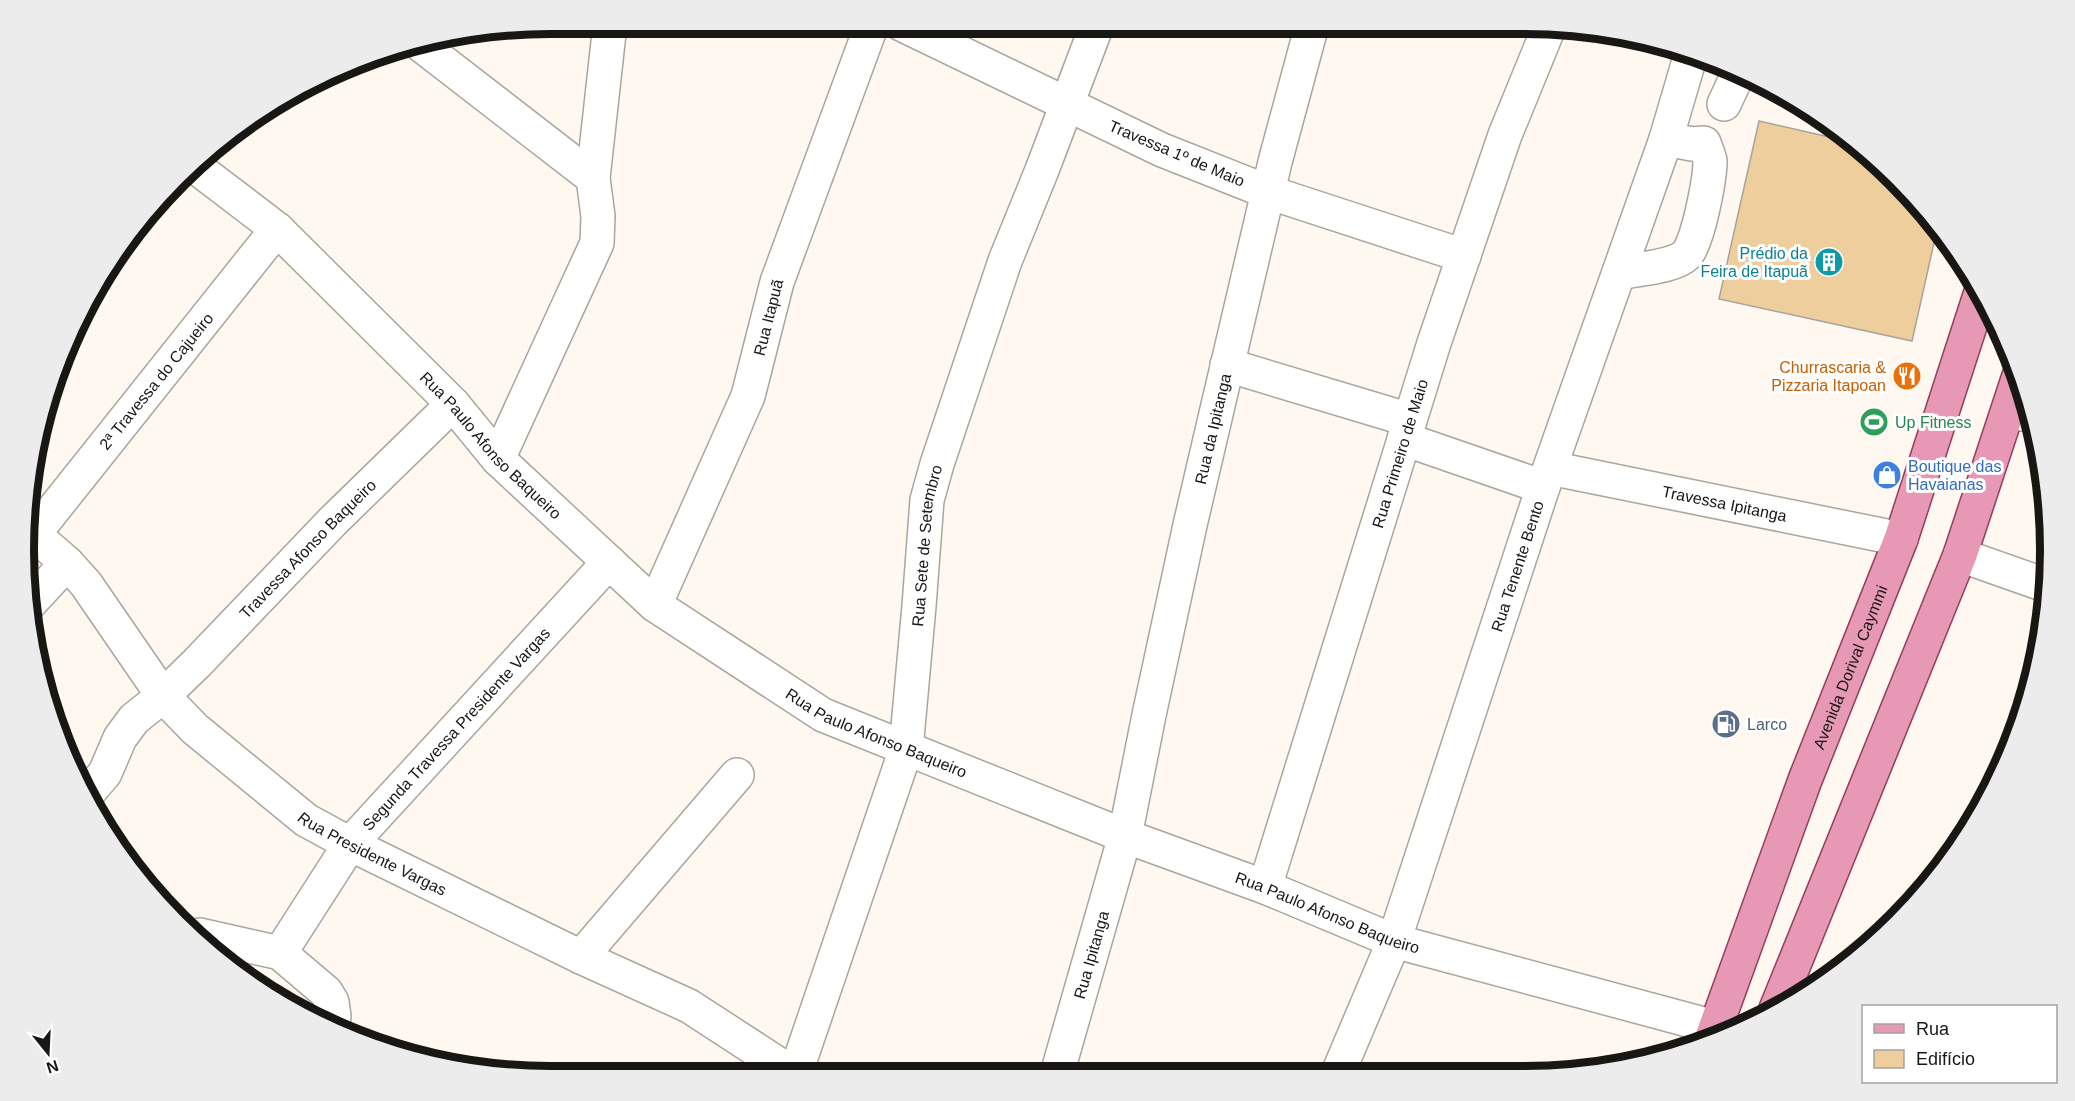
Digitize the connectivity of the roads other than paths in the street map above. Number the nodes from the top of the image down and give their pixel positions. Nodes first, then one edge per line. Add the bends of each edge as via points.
1 (609, 34) edge
2 (868, 34) edge
3 (922, 34) edge
4 (1094, 34) edge
5 (1310, 34) edge
6 (1546, 35) edge
7 (427, 50) edge
8 (1689, 62) edge
9 (1735, 80) edge
10 (1067, 104) junction
11 (1724, 104) dead end
12 (1666, 139) junction
13 (201, 171) edge
14 (593, 178) junction
15 (1268, 192) junction
16 (277, 229) junction
17 (1464, 256) junction
18 (1619, 273) junction
19 (1976, 303) edge
20 (1227, 365) junction
21 (453, 404) junction
22 (2020, 414) edge
23 (1407, 430) junction
24 (498, 459) junction
25 (1546, 478) junction
26 (35, 528) edge
27 (35, 535) edge
28 (1901, 539) junction
29 (1960, 555) junction
30 (609, 562) junction
31 (67, 563) junction
32 (2039, 583) edge
33 (37, 595) edge
34 (655, 605) junction
35 (163, 696) junction
36 (906, 749) junction
37 (737, 775) dead end
38 (93, 788) edge
39 (1125, 836) junction
40 (350, 844) junction
41 (1265, 887) junction
42 (209, 937) edge
43 (1394, 942) junction
44 (280, 953) junction
45 (581, 957) junction
46 (1781, 998) edge
47 (334, 1018) edge
48 (1716, 1029) edge
49 (1706, 1033) edge
50 (783, 1066) edge
51 (798, 1066) edge
52 (1059, 1066) edge
53 (1341, 1066) edge

1 - 14 street
2 - 34 street, Rua Itapuã via 777,282 748,396
3 - 10 street, Travessa 1º de Maio
4 - 10 street, Rua Sete de Setembro
5 - 15 street, Rua da Ipitanga
6 - 17 street, Rua Primeiro de Maio via 1505,135
7 - 14 street
8 - 12 street, Rua Tenente Bento
9 - 11 street
10 - 15 street, Travessa 1º de Maio via 1162,150
10 - 36 street, Rua Sete de Setembro via 1005,261 927,500
12 - 18 street, Rua Tenente Bento
12 - 18 street via 1704,143 1710,158 1693,245 1674,262
13 - 16 street, Rua Paulo Afonso Baqueiro
14 - 24 street via 597,243
15 - 17 street, Travessa 1º de Maio
15 - 20 street, Rua da Ipitanga
16 - 21 street, Rua Paulo Afonso Baqueiro
16 - 26 street, 2ª Travessa do Cajueiro
17 - 23 street, Rua Primeiro de Maio
18 - 25 street, Rua Tenente Bento
19 - 28 main road, Avenida Dorival Caymmi
20 - 23 street, Travessa Ipitanga
20 - 39 street, Rua da Ipitanga
21 - 24 street, Rua Paulo Afonso Baqueiro
21 - 35 street, Travessa Afonso Baqueiro
22 - 29 main road
23 - 25 street, Travessa Ipitanga
23 - 41 street, Rua Primeiro de Maio
24 - 30 street, Rua Paulo Afonso Baqueiro
25 - 28 street, Travessa Ipitanga
25 - 43 street, Rua Tenente Bento
27 - 31 street, Rua Presidente Vargas
28 - 48 main road, Avenida Dorival Caymmi via 1805,780
29 - 32 street
29 - 46 main road
30 - 34 street, Rua Paulo Afonso Baqueiro
30 - 40 street, Segunda Travessa Presidente Vargas
31 - 33 street
31 - 35 street, Rua Presidente Vargas via 86,584
34 - 36 street, Rua Paulo Afonso Baqueiro via 823,715
35 - 38 street, Travessa Afonso Baqueiro via 134,720 120,738 105,773
35 - 40 street, Rua Presidente Vargas via 195,729 306,820
36 - 39 street, Rua Paulo Afonso Baqueiro
36 - 51 street, Rua Sete de Setembro
37 - 45 street
39 - 41 street, Rua Paulo Afonso Baqueiro
39 - 52 street, Rua Ipitanga
40 - 44 street, Segunda Travessa Presidente Vargas
40 - 45 street, Rua Presidente Vargas
41 - 43 street, Rua Paulo Afonso Baqueiro
42 - 44 street
43 - 49 street, Rua Paulo Afonso Baqueiro
43 - 53 street, Rua Tenente Bento
44 - 47 street via 326,992
45 - 50 street, Rua Presidente Vargas via 689,1006

